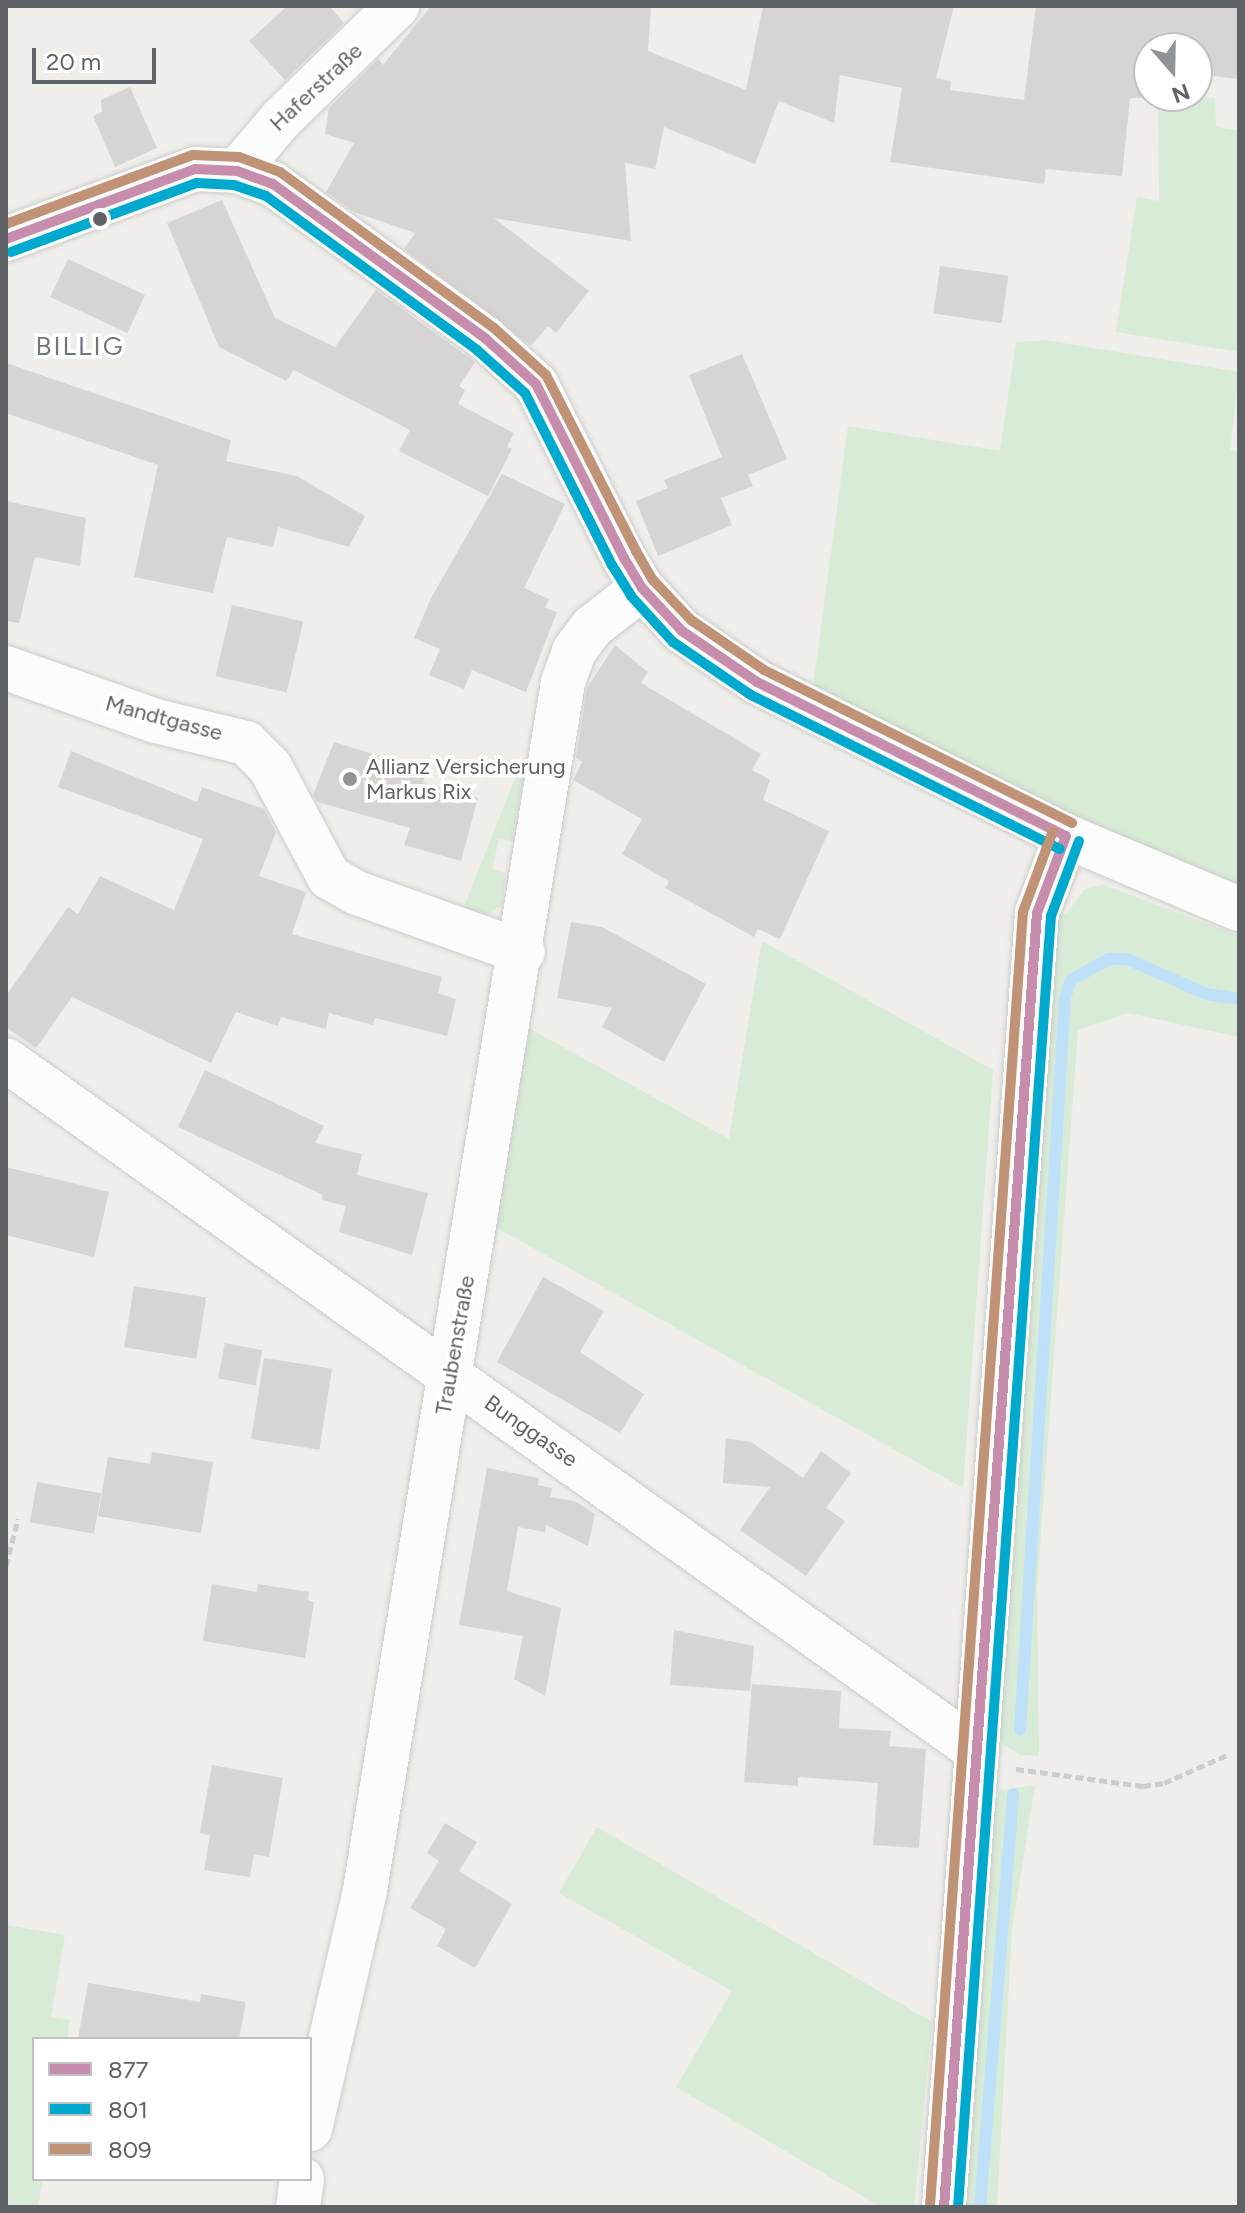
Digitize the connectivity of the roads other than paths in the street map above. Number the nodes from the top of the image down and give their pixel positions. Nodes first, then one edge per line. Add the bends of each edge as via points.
1 (397, 6) edge
2 (237, 171) junction
3 (6, 239) edge
4 (642, 588) junction
5 (6, 668) edge
6 (1066, 836) junction
7 (1239, 909) edge
8 (523, 952) junction
9 (6, 1060) edge
10 (451, 1374) junction
11 (976, 1757) junction
12 (312, 2120) edge
13 (302, 2181) edge
14 (298, 2207) edge
15 (944, 2207) edge

1 - 2 street, Haferstraße via 282,118
2 - 3 street via 195,169
2 - 4 street via 301,201 522,369 557,417
4 - 6 street via 682,631 757,682
4 - 8 street, Traubenstraße via 592,627 568,664
5 - 8 street, Mandtgasse via 156,721 246,743 270,767 329,877 357,893
6 - 7 street
6 - 11 street via 1037,913
8 - 10 street, Traubenstraße
9 - 10 street, Bunggasse
10 - 11 street, Bunggasse
10 - 12 street, Traubenstraße via 365,1890
11 - 15 street
13 - 14 street

